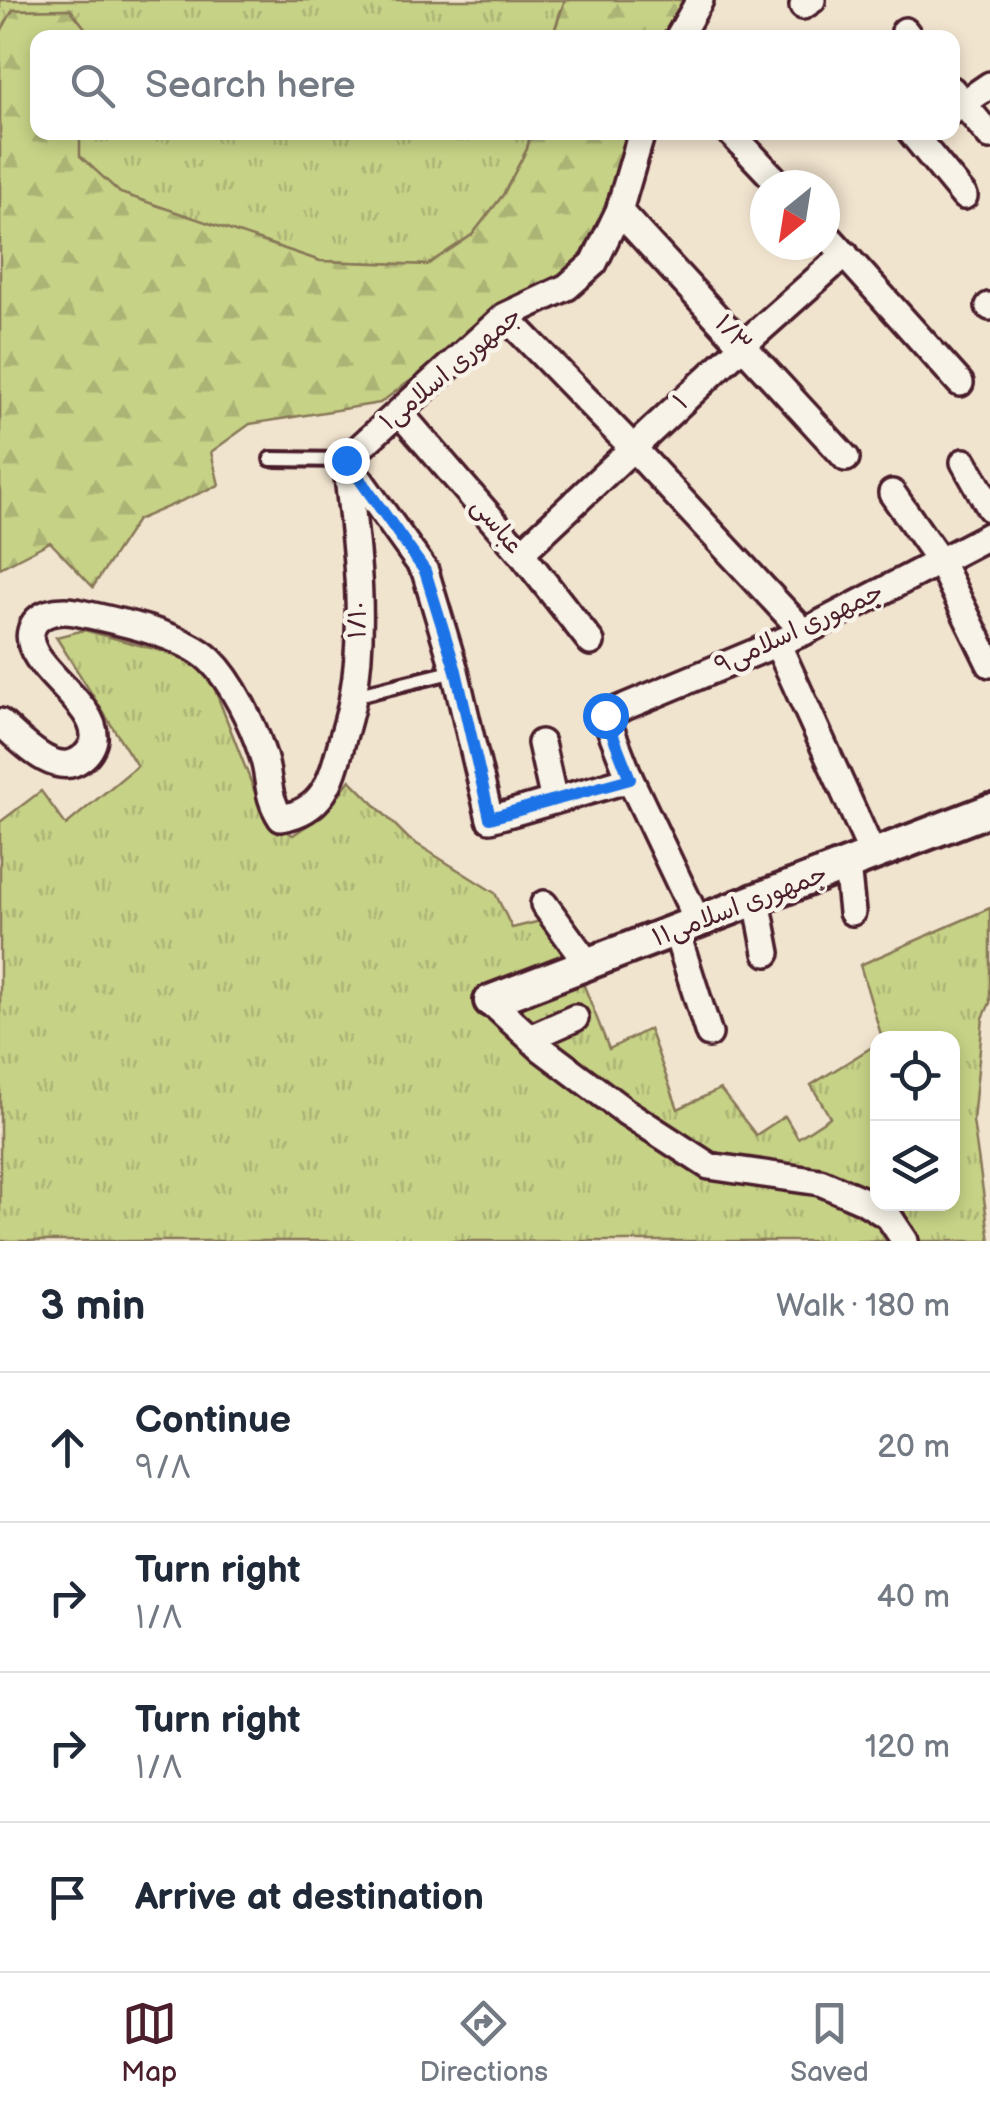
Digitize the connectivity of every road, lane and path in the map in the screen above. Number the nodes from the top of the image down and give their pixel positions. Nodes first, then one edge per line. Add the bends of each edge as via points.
1 (700, 0) edge
2 (683, 30) edge
3 (990, 86) edge
4 (960, 99) edge
5 (960, 105) edge
6 (990, 136) edge
7 (640, 140) edge
8 (738, 140) edge
9 (922, 140) edge
10 (766, 170) edge
11 (964, 196) dead end
12 (618, 211) junction
13 (840, 248) edge
14 (845, 254) junction
15 (506, 316) junction
16 (744, 344) junction
17 (960, 383) dead end
18 (399, 412) junction
19 (632, 447) junction
20 (846, 458) dead end
21 (271, 459) dead end
22 (346, 460) junction
23 (964, 462) dead end
24 (892, 493) dead end
25 (990, 508) edge
26 (990, 535) edge
27 (521, 553) junction
28 (939, 560) junction
29 (804, 632) junction
30 (591, 642) dead end
31 (777, 643) junction
32 (990, 664) edge
33 (456, 671) junction
34 (354, 696) junction
35 (0, 722) edge
36 (541, 743) dead end
37 (630, 779) junction
38 (554, 801) junction
39 (990, 810) edge
40 (860, 860) junction
41 (757, 900) junction
42 (544, 904) dead end
43 (852, 912) dead end
44 (687, 927) junction
45 (768, 952) dead end
46 (588, 964) junction
47 (490, 1001) joint
48 (575, 1018) dead end
49 (709, 1034) dead end
50 (530, 1038) junction
51 (906, 1241) edge

1 - 2 street
3 - 4 street
5 - 6 street
7 - 12 street, جمهوری اسلامی۱
8 - 10 street
9 - 11 street
12 - 15 street, جمهوری اسلامی۱ via 594,264 567,287
12 - 16 street, ۱/۳
13 - 14 street
14 - 16 street, ۱
14 - 17 street
15 - 18 street, جمهوری اسلامی۱
15 - 19 street
16 - 19 street, ۱
16 - 20 street, ۱/۳
18 - 22 street, جمهوری اسلامی۱
18 - 27 street, عباسی
19 - 27 street, ۱
19 - 29 street
21 - 22 lane
22 - 33 street via 425,571
22 - 34 street, ۱/۱۰ via 360,623
23 - 25 street
24 - 28 street
26 - 28 street, جمهوری اسلامی۹
27 - 30 street, عباسی
28 - 29 street, جمهوری اسلامی۹
28 - 32 street
29 - 31 street, جمهوری اسلامی۹
31 - 37 street, جمهوری اسلامی۹ via 605,715
31 - 40 street via 825,749
33 - 34 lane
33 - 38 street via 490,818
34 - 35 street, ۱/۱۰ via 332,778 317,802 281,818 256,738 210,660 132,624 65,610 38,620 30,632 32,650 92,726 94,742 85,757 72,765 48,762
36 - 38 street
37 - 38 street
37 - 44 street
39 - 40 street, جمهوری اسلامی۱۱
40 - 41 street, جمهوری اسلامی۱۱
40 - 43 street
41 - 44 street, جمهوری اسلامی۱۱
41 - 45 street
42 - 46 street
44 - 46 street, جمهوری اسلامی۱۱
44 - 49 street
46 - 47 street, جمهوری اسلامی۱۱
47 - 50 street
48 - 50 street
50 - 51 street via 709,1166 820,1182 889,1217

